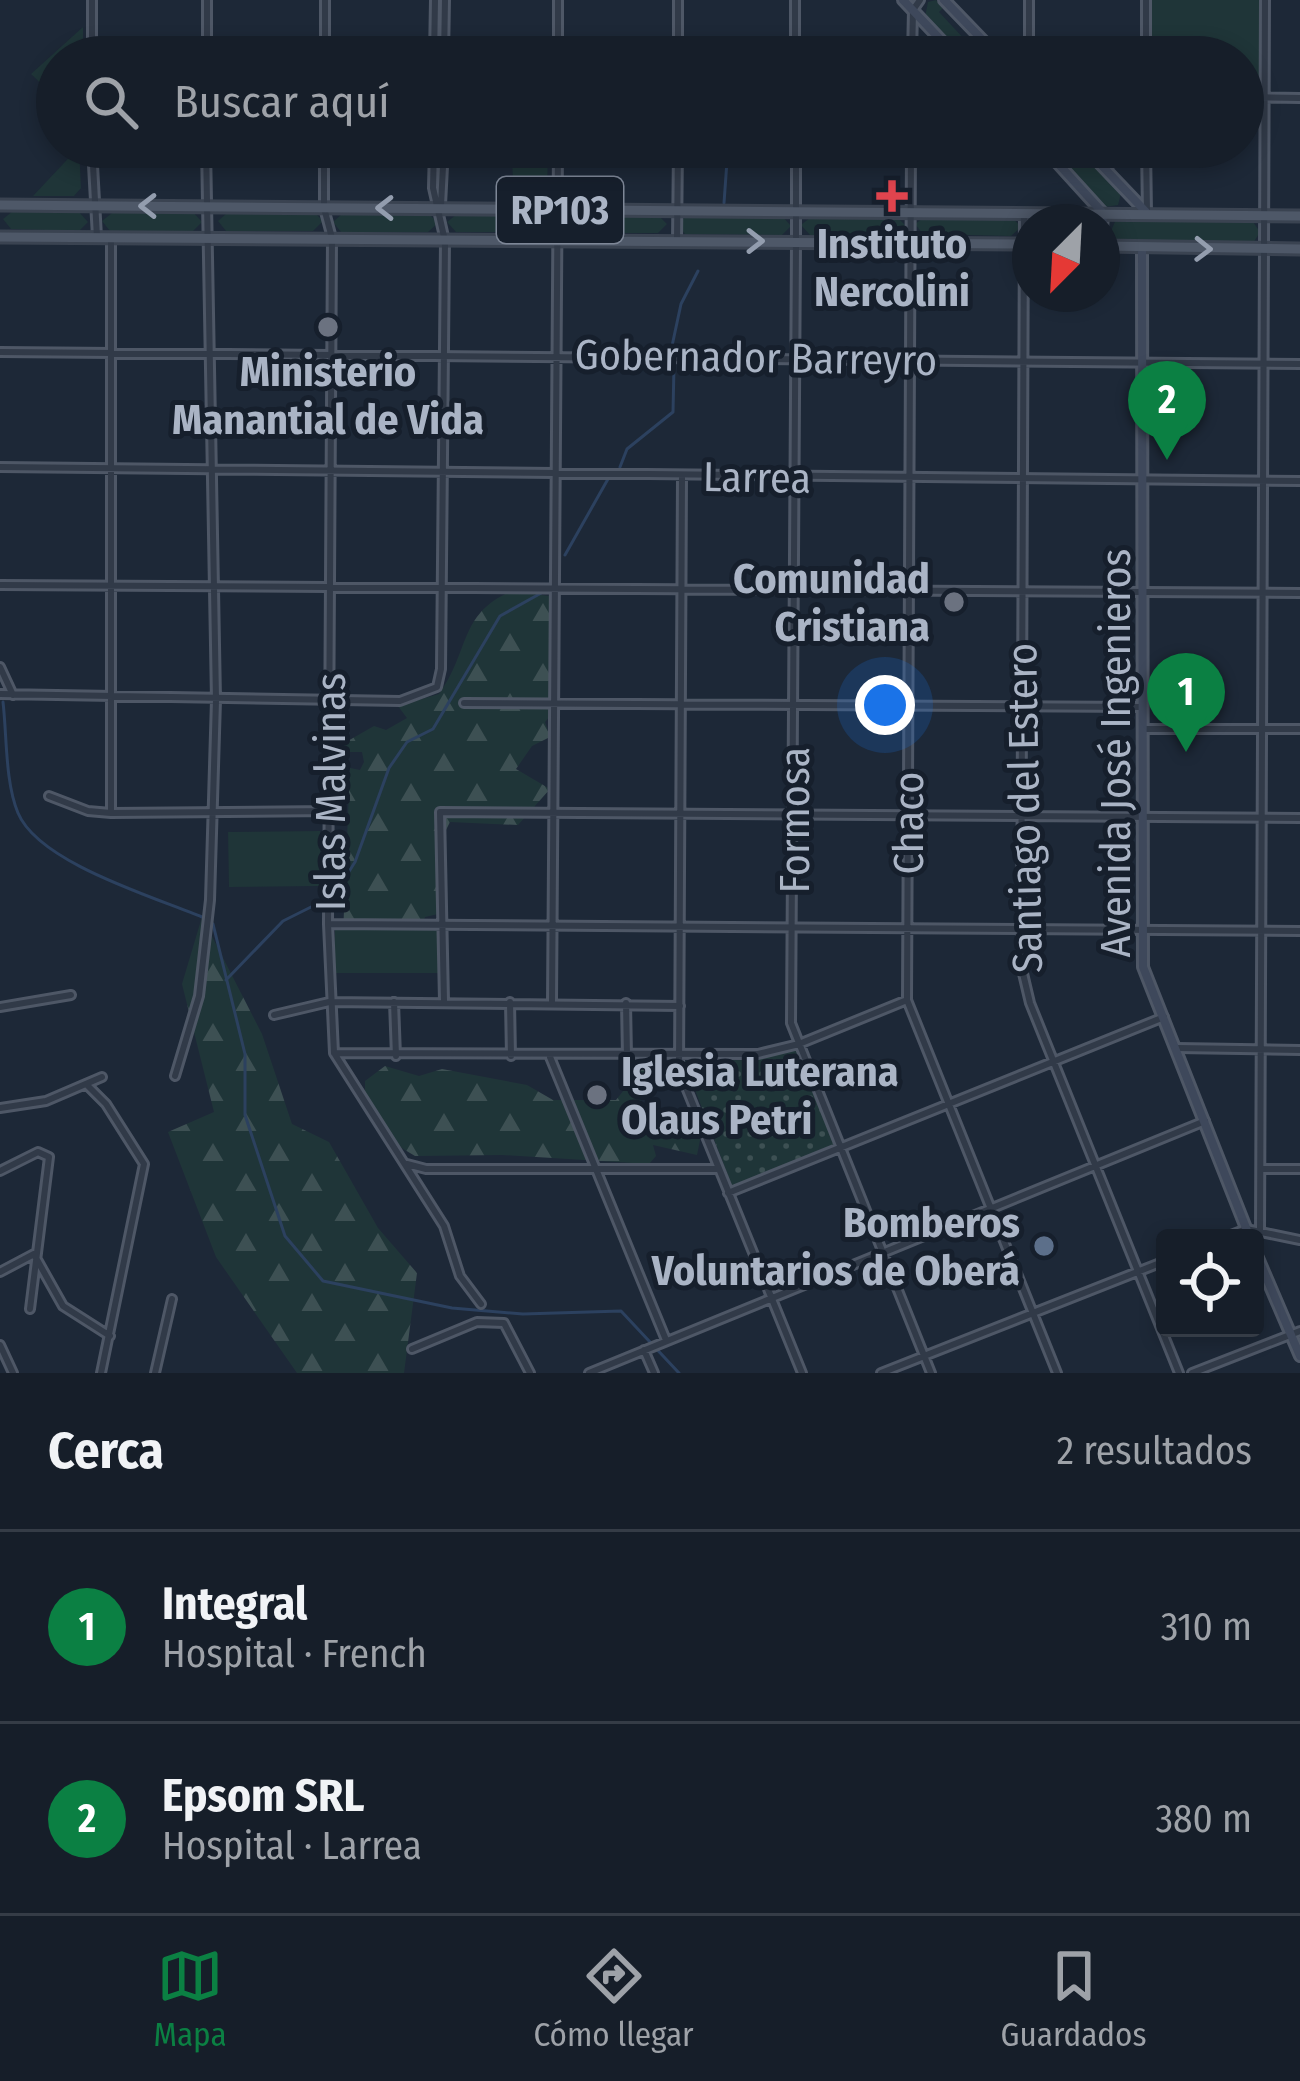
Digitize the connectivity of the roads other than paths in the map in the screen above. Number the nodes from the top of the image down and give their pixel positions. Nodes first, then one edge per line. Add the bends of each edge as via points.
1 (92, 0) edge
2 (207, 0) edge
3 (326, 0) edge
4 (435, 0) edge
5 (445, 0) edge
6 (558, 0) edge
7 (678, 0) edge
8 (795, 0) edge
9 (903, 0) edge
10 (920, 0) edge
11 (944, 0) edge
12 (1029, 0) edge
13 (1146, 0) edge
14 (1265, 0) edge
15 (913, 10) junction
16 (92, 36) edge
17 (207, 36) edge
18 (325, 36) edge
19 (434, 36) edge
20 (444, 36) edge
21 (558, 36) edge
22 (678, 36) edge
23 (796, 36) edge
24 (912, 36) edge
25 (938, 36) edge
26 (978, 36) edge
27 (1029, 36) edge
28 (1146, 36) edge
29 (1266, 98) junction
30 (1300, 98) edge
31 (92, 168) edge
32 (206, 168) edge
33 (324, 168) edge
34 (433, 168) edge
35 (443, 168) edge
36 (558, 168) edge
37 (678, 168) edge
38 (796, 168) edge
39 (911, 168) edge
40 (1062, 168) edge
41 (1104, 168) edge
42 (1146, 168) edge
43 (1095, 204) edge
44 (0, 206) edge
45 (91, 206) junction
46 (205, 206) junction
47 (324, 208) junction
48 (440, 209) junction
49 (558, 210) junction
50 (678, 211) junction
51 (796, 212) junction
52 (911, 212) junction
53 (1012, 213) edge
54 (1120, 213) edge
55 (1147, 213) junction
56 (1265, 216) junction
57 (1300, 216) edge
58 (0, 237) edge
59 (97, 237) junction
60 (111, 237) junction
61 (211, 238) junction
62 (332, 238) junction
63 (445, 241) junction
64 (557, 241) junction
65 (677, 241) junction
66 (796, 241) junction
67 (911, 243) junction
68 (1012, 244) edge
69 (1120, 246) edge
70 (1142, 247) junction
71 (1265, 249) junction
72 (1300, 249) edge
73 (1025, 312) edge
74 (212, 351) junction
75 (0, 352) edge
76 (111, 352) junction
77 (331, 352) junction
78 (444, 354) junction
79 (556, 355) junction
80 (796, 358) junction
81 (911, 359) junction
82 (1023, 361) junction
83 (1143, 362) junction
84 (1264, 363) junction
85 (1300, 364) edge
86 (0, 467) edge
87 (111, 469) junction
88 (214, 470) junction
89 (330, 473) junction
90 (443, 474) junction
91 (556, 475) junction
92 (682, 477) junction
93 (794, 478) junction
94 (910, 479) junction
95 (1022, 480) junction
96 (1142, 481) junction
97 (1263, 482) junction
98 (1300, 482) edge
99 (108, 584) junction
100 (0, 585) edge
101 (215, 585) junction
102 (329, 585) junction
103 (442, 586) junction
104 (556, 587) junction
105 (681, 588) junction
106 (792, 589) junction
107 (909, 590) junction
108 (1021, 591) junction
109 (1144, 592) junction
110 (1262, 593) junction
111 (1300, 593) edge
112 (0, 667) edge
113 (0, 694) edge
114 (14, 695) junction
115 (108, 699) junction
116 (216, 700) junction
117 (332, 701) junction
118 (464, 703) dead end
119 (554, 706) junction
120 (680, 706) junction
121 (794, 706) junction
122 (909, 706) junction
123 (1143, 706) junction
124 (1021, 707) junction
125 (1144, 729) junction
126 (1262, 729) junction
127 (1300, 729) edge
128 (49, 796) dead end
129 (331, 811) junction
130 (213, 812) junction
131 (111, 813) junction
132 (553, 813) junction
133 (680, 814) junction
134 (794, 814) junction
135 (908, 816) junction
136 (1021, 816) junction
137 (1143, 817) junction
138 (1262, 818) junction
139 (1300, 818) edge
140 (328, 924) junction
141 (442, 925) junction
142 (552, 925) junction
143 (680, 926) junction
144 (793, 928) junction
145 (908, 928) junction
146 (1020, 928) junction
147 (1142, 929) junction
148 (1262, 931) junction
149 (1300, 931) edge
150 (70, 995) dead end
151 (907, 1000) junction
152 (444, 1001) junction
153 (329, 1002) junction
154 (394, 1002) junction
155 (510, 1002) junction
156 (551, 1003) junction
157 (626, 1003) junction
158 (680, 1006) junction
159 (0, 1007) edge
160 (274, 1015) dead end
161 (1163, 1017) junction
162 (800, 1044) junction
163 (1177, 1048) junction
164 (1261, 1050) junction
165 (1300, 1050) edge
166 (334, 1054) junction
167 (679, 1055) junction
168 (396, 1056) junction
169 (511, 1056) junction
170 (627, 1056) junction
171 (550, 1058) junction
172 (1052, 1061) junction
173 (175, 1076) dead end
174 (102, 1078) dead end
175 (87, 1085) junction
176 (947, 1103) junction
177 (0, 1108) edge
178 (1205, 1121) junction
179 (841, 1147) junction
180 (404, 1163) junction
181 (1095, 1165) junction
182 (596, 1168) junction
183 (719, 1169) junction
184 (1260, 1169) junction
185 (1300, 1169) edge
186 (0, 1171) edge
187 (728, 1193) junction
188 (993, 1210) junction
189 (1246, 1229) edge
190 (1260, 1229) edge
191 (1264, 1233) edge
192 (1300, 1240) edge
193 (34, 1254) junction
194 (887, 1255) junction
195 (1156, 1265) edge
196 (1264, 1269) edge
197 (0, 1272) edge
198 (1138, 1272) junction
199 (172, 1299) dead end
200 (772, 1299) junction
201 (481, 1304) dead end
202 (30, 1309) dead end
203 (1034, 1315) junction
204 (1295, 1332) edge
205 (110, 1336) junction
206 (664, 1341) junction
207 (1, 1349) edge
208 (412, 1349) dead end
209 (645, 1349) junction
210 (1300, 1356) edge
211 (925, 1358) junction
212 (13, 1373) edge
213 (101, 1373) edge
214 (155, 1373) edge
215 (530, 1373) edge
216 (589, 1373) edge
217 (653, 1373) edge
218 (802, 1373) edge
219 (881, 1373) edge
220 (931, 1373) edge
221 (1058, 1373) edge
222 (1179, 1373) edge
223 (1192, 1373) edge

1 - 16 street
2 - 17 street
3 - 18 street
4 - 19 street
5 - 20 street
6 - 21 street
7 - 22 street
8 - 23 street
9 - 15 main road
10 - 15 street
11 - 26 main road
12 - 27 street
13 - 28 street
14 - 29 street
15 - 24 street
15 - 25 main road
29 - 30 street
29 - 56 street
31 - 45 street
32 - 46 street
33 - 47 street, Islas Malvinas
34 - 48 street
35 - 48 street
36 - 49 street
37 - 50 street
38 - 51 street, Formosa
39 - 52 street, Chaco
40 - 43 main road
41 - 55 main road
42 - 55 street
44 - 45 main road, RP103
46 -> 45 main road, RP103
45 - 59 street
46 - 47 main road, RP103
46 - 61 street
48 -> 47 main road, RP103
47 - 62 street, Islas Malvinas
48 - 49 main road, RP103
48 - 63 street
49 - 50 main road, RP103
49 - 64 street
50 - 51 main road, RP103
50 - 65 street
51 - 52 main road, RP103
51 - 66 street, Formosa
52 - 53 main road, RP103
52 - 67 street, Chaco
54 - 55 main road, RP103
55 - 56 main road, RP103
56 - 57 main road, RP103
56 - 71 street
58 - 59 main road, RP103
59 - 60 main road, RP103
60 - 61 main road, RP103
60 - 76 street
61 - 62 main road, RP103
61 - 74 street
62 - 63 main road, RP103
62 - 77 street, Islas Malvinas
63 - 64 main road, RP103
63 - 78 street
64 - 65 main road, RP103
64 - 79 street
65 -> 66 main road, RP103
66 - 67 main road, RP103
66 - 80 street, Formosa
67 - 68 main road, RP103
67 - 81 street, Chaco
69 - 70 main road
70 -> 71 main road
70 - 83 main road, Avenida José Ingenieros
71 - 72 main road
71 - 84 street
73 - 82 street, Santiago del Estero
74 - 76 street, Gobernador Barreyro
74 - 77 street, Gobernador Barreyro
74 - 88 street
75 - 76 street, Gobernador Barreyro
76 - 87 street
77 - 78 street, Gobernador Barreyro
77 - 89 street, Islas Malvinas
78 - 79 street, Gobernador Barreyro
78 - 90 street
79 - 80 street, Gobernador Barreyro
79 - 91 street
80 - 81 street, Gobernador Barreyro
80 - 93 street, Formosa
81 - 82 street, Gobernador Barreyro
81 - 94 street, Chaco
82 - 83 street, Gobernador Barreyro
82 - 95 street, Santiago del Estero
83 - 84 street, Gobernador Barreyro
83 - 96 main road, Avenida José Ingenieros
84 - 85 street, Gobernador Barreyro
84 - 97 street
86 - 87 street, Larrea
87 - 88 street, Larrea
87 - 99 street
88 - 89 street, Larrea
88 - 101 street
89 - 90 street, Larrea
89 - 102 street, Islas Malvinas
90 - 91 street, Larrea
90 - 103 street
91 - 92 street, Larrea
91 - 104 street
92 - 93 street, Larrea
92 - 105 street
93 - 94 street, Larrea
93 - 106 street, Formosa
94 - 95 street, Larrea
94 - 107 street, Chaco
95 - 96 street, Larrea
95 - 108 street, Santiago del Estero
96 - 97 street, Larrea
96 - 109 main road, Avenida José Ingenieros
97 - 98 street, Larrea
97 - 110 street
99 - 100 street
99 - 101 street
99 - 115 street
101 - 102 street
101 - 116 street
102 - 103 street
102 - 117 street, Islas Malvinas
103 - 104 street
103 - 117 street via 436,687 400,701
104 - 105 street
104 - 119 street
105 - 106 street
105 - 120 street
106 - 107 street
106 - 121 street, Formosa
107 - 108 street
107 - 122 street, Chaco
108 - 109 street
108 - 124 street, Santiago del Estero
109 - 110 street
109 - 123 main road, Avenida José Ingenieros
110 - 111 street
110 - 126 street
112 - 114 street
113 - 114 street
114 - 115 street
115 - 116 street
115 - 131 street
116 - 117 street
116 - 130 street
117 - 129 street, Islas Malvinas
118 - 119 street
119 - 120 street
119 - 132 street
120 - 121 street
120 - 133 street
121 - 122 street
121 - 134 street, Formosa
122 - 124 street
122 - 135 street, Chaco
123 - 124 street
123 - 125 main road, Avenida José Ingenieros
124 - 136 street, Santiago del Estero
125 - 126 street
125 - 137 main road, Avenida José Ingenieros
126 - 127 street
126 - 138 street
128 - 131 street
129 - 130 street
129 - 140 street, Islas Malvinas
130 - 131 street
130 - 173 street via 205,964
132 - 133 street
132 - 141 street via 440,812
132 - 142 street
133 - 134 street
133 - 143 street
134 - 135 street
134 - 144 street, Formosa
135 - 136 street
135 - 145 street, Chaco
136 - 137 street
136 - 146 street, Santiago del Estero
137 - 138 street
137 - 147 main road, Avenida José Ingenieros
138 - 139 street
138 - 148 street
140 - 141 street
140 - 153 street, Islas Malvinas
141 - 142 street
141 - 152 street
142 - 143 street
142 - 156 street
143 - 144 street
143 - 158 street
144 - 145 street
144 - 162 street, Formosa via 791,1023
145 - 146 street
145 - 151 street, Chaco
146 - 147 street
146 - 172 street, Santiago del Estero via 1030,1003
147 - 148 street
147 - 161 main road, Avenida José Ingenieros via 1143,967
148 - 149 street
148 - 164 street
150 - 159 street
151 - 162 street
151 - 176 street, Chaco
152 - 154 street
152 - 155 street
153 - 154 street
153 - 160 street
153 - 166 street, Islas Malvinas
154 - 168 street
155 - 156 street
155 - 169 street
156 - 157 street
157 - 158 street
157 - 170 street
158 - 167 street
161 - 163 main road, Avenida José Ingenieros
161 - 172 street
162 - 167 street via 758,1054
162 - 179 street, Formosa
163 - 164 street
163 - 178 main road, Avenida José Ingenieros
164 - 165 street
164 - 184 street
166 - 168 street
166 - 180 street, Islas Malvinas
167 - 170 street
167 - 183 street
168 - 169 street
169 - 171 street
170 - 171 street
171 - 182 street
172 - 176 street
172 - 181 street, Santiago del Estero
174 - 175 street
175 - 177 street
175 - 205 street via 144,1164
176 - 179 street
176 - 188 street, Chaco
178 - 181 street
178 - 189 main road, Avenida José Ingenieros
179 - 187 street
179 - 194 street, Formosa
180 - 182 street
180 - 201 street, Islas Malvinas
181 - 188 street
181 - 198 street, Santiago del Estero
182 - 183 street
182 - 206 street
183 - 187 street
184 - 185 street
184 - 190 street
186 - 193 street via 38,1152 49,1157
187 - 200 street
188 - 194 street
188 - 203 street, Chaco
191 - 192 street
193 - 197 street
193 - 202 street
193 - 205 street via 63,1306
194 - 200 street
194 - 211 street, Formosa
195 - 198 street
196 - 204 main road
198 - 203 street
198 - 222 street, Santiago del Estero
199 - 214 street
200 - 206 street
200 - 218 street
203 - 211 street
203 - 221 street, Chaco
204 - 210 main road
204 - 223 street
205 - 213 street
206 - 209 street
207 - 212 street
208 - 215 street via 492,1321 511,1329
209 - 216 street
209 - 217 street
211 - 219 street
211 - 220 street, Formosa

